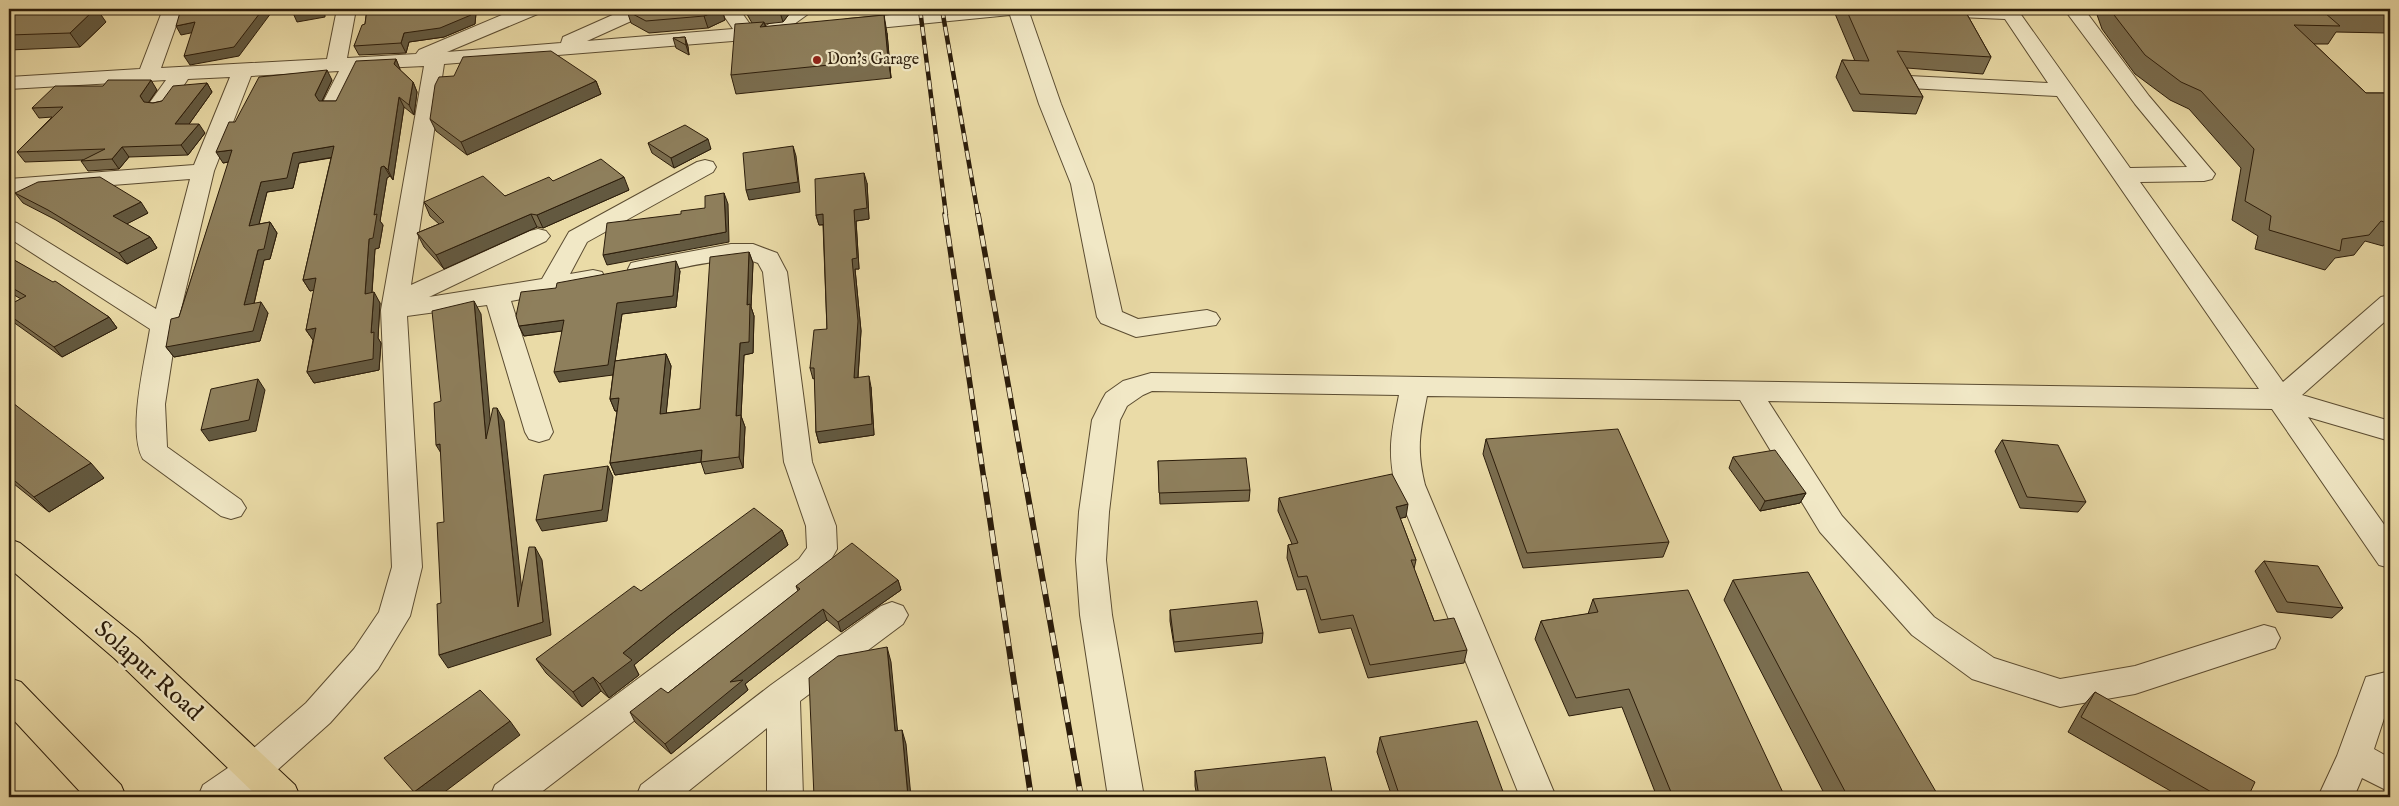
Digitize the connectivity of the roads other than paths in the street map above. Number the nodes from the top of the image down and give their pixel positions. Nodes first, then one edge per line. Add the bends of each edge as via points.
1 (172, 9) edge
2 (346, 9) edge
3 (533, 9) edge
4 (642, 9) edge
5 (734, 9) edge
6 (806, 9) edge
7 (1012, 9) edge
8 (1018, 9) edge
9 (1912, 9) edge
10 (2074, 9) edge
11 (2009, 12) edge
12 (890, 15) edge
13 (772, 32) junction
14 (747, 34) junction
15 (550, 50) junction
16 (425, 60) junction
17 (344, 64) junction
18 (243, 70) junction
19 (182, 73) junction
20 (148, 75) junction
21 (1910, 82) edge
22 (9, 83) edge
23 (2064, 90) junction
24 (332, 104) edge
25 (159, 105) edge
26 (705, 167) dead end
27 (203, 170) junction
28 (2124, 175) junction
29 (9, 186) edge
30 (9, 228) edge
31 (538, 236) dead end
32 (551, 285) junction
33 (497, 295) junction
34 (2390, 303) edge
35 (395, 306) junction
36 (1208, 319) dead end
37 (164, 326) junction
38 (1415, 386) junction
39 (1748, 391) junction
40 (2281, 399) junction
41 (539, 432) dead end
42 (2390, 432) edge
43 (231, 508) dead end
44 (9, 551) edge
45 (2390, 556) edge
46 (892, 615) dead end
47 (2264, 638) dead end
48 (2390, 685) edge
49 (9, 692) edge
50 (783, 695) junction
51 (2354, 756) junction
52 (253, 770) junction
53 (2390, 776) edge
54 (108, 797) edge
55 (216, 797) edge
56 (282, 797) edge
57 (508, 797) edge
58 (654, 797) edge
59 (785, 797) edge
60 (1126, 797) edge
61 (1538, 797) edge
62 (2336, 797) edge

1 - 20 street
2 - 17 street
3 - 16 street via 458,39
4 - 15 street
5 - 14 street via 732,13
6 - 13 street
7 - 12 street
8 - 36 street via 1050,104 1082,184 1110,318 1136,328
9 - 11 street
10 - 28 street via 2142,100 2204,174
11 - 23 street
12 - 13 street
13 - 14 street
14 - 15 street
15 - 16 street
16 - 17 street
16 - 35 street
17 - 18 street
17 - 24 street
18 - 19 street
18 - 27 street
19 - 20 street
19 - 25 street
20 - 22 street
21 - 23 street
23 - 28 street
26 - 32 street via 578,236
27 - 29 street
27 - 37 street
28 - 40 street
30 - 37 street
31 - 35 street
32 - 33 street
32 - 57 street via 731,252 753,252 768,258 775,272 798,462 820,526 822,549 810,568
33 - 35 street
33 - 41 street
34 - 40 street
35 - 52 street via 407,567 394,616 366,658 318,713
37 - 43 street via 151,404 153,452
38 - 39 street
38 - 60 street via 1151,382 1133,388 1116,400 1106,420 1090,560
38 - 61 street via 1404,439 1404,460 1410,485
39 - 40 street
39 - 47 street via 1831,524 1923,626 1984,668 2060,693 2135,680
40 - 42 street
40 - 45 street
44 - 52 highway, Solapur Road via 126,648
46 - 50 street
48 - 51 street via 2378,687
49 - 54 highway
50 - 58 street
50 - 59 street
51 - 53 street
51 - 62 street
52 - 55 street
52 - 56 highway, Solapur Road

